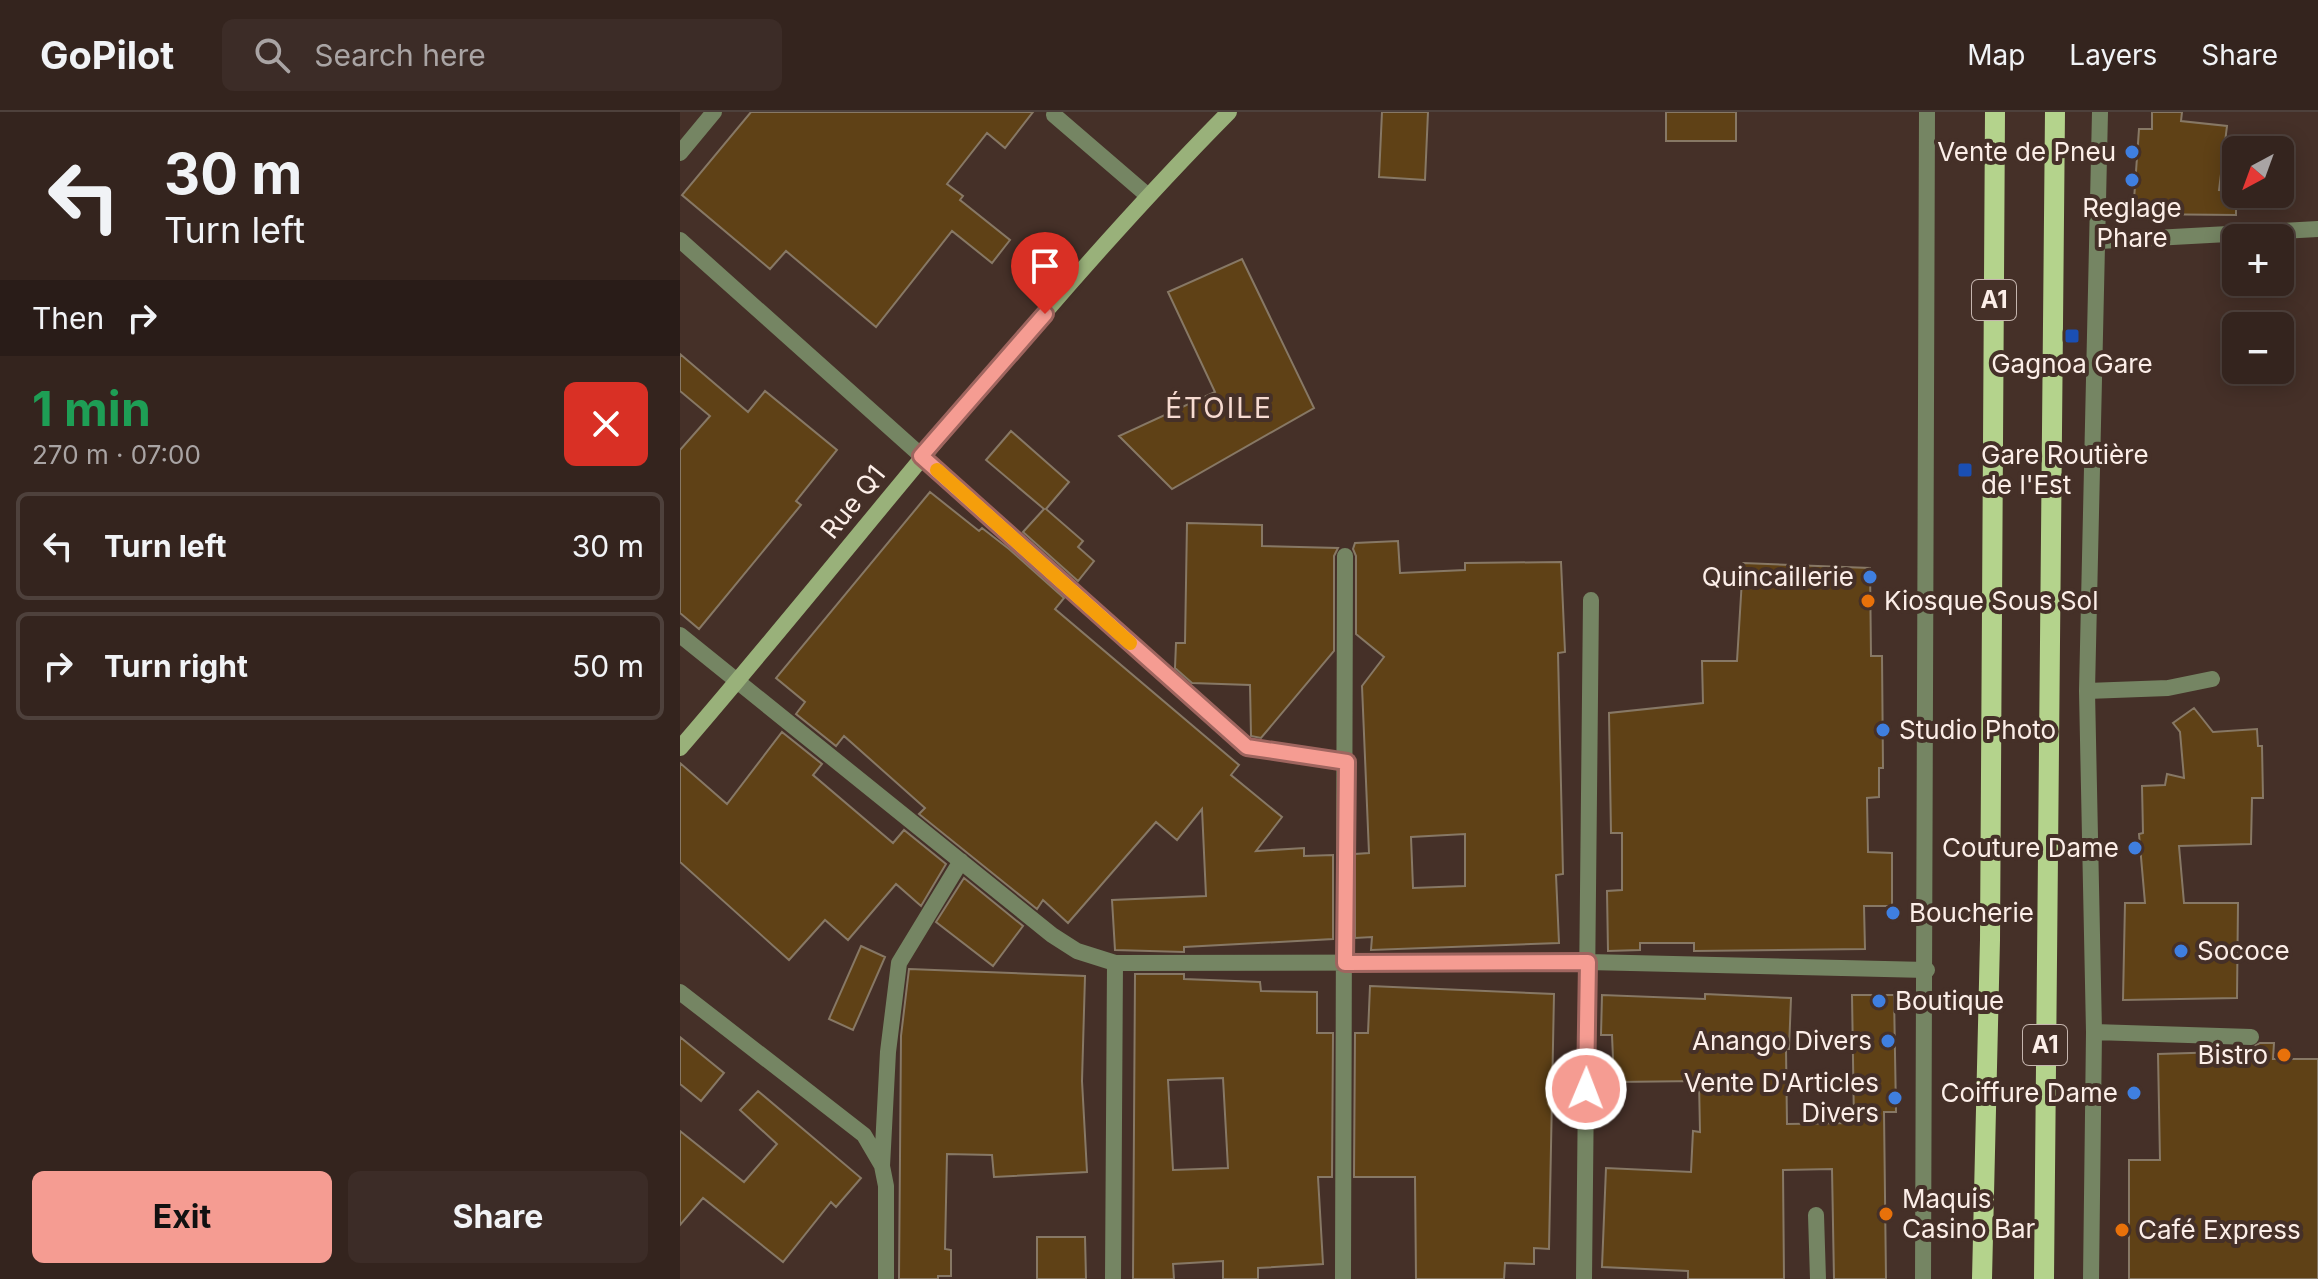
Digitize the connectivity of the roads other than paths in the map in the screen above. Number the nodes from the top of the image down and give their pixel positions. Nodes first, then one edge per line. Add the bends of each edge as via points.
1 (714, 112) edge
2 (1229, 112) edge
3 (1927, 112) edge
4 (1995, 112) edge
5 (2055, 112) edge
6 (2100, 112) edge
7 (1054, 115) dead end
8 (680, 153) edge
9 (1147, 195) junction
10 (2318, 229) edge
11 (680, 240) edge
12 (2099, 241) junction
13 (921, 456) junction
14 (1345, 556) dead end
15 (1591, 600) dead end
16 (680, 635) edge
17 (2212, 679) dead end
18 (738, 681) junction
19 (2087, 691) junction
20 (680, 748) edge
21 (1347, 762) junction
22 (961, 861) junction
23 (1588, 962) junction
24 (1115, 963) junction
25 (1345, 963) junction
26 (1927, 970) junction
27 (680, 992) edge
28 (2094, 1032) junction
29 (2251, 1037) dead end
30 (882, 1166) junction
31 (1816, 1215) dead end
32 (886, 1279) edge
33 (1113, 1279) edge
34 (1343, 1279) edge
35 (1584, 1279) edge
36 (1818, 1279) edge
37 (1923, 1279) edge
38 (1982, 1279) edge
39 (2044, 1279) edge
40 (2091, 1279) edge

1 - 8 street
2 - 9 street, Rue Q1
3 - 26 street
4 - 38 main road, A1 via 1990,940
5 - 39 main road, A1
6 - 12 street
7 - 9 street
9 - 13 street, Rue Q1
10 - 12 street
11 - 13 street
12 - 19 street
13 - 18 street, Rue Q1
13 - 21 street via 1247,747
14 - 21 street
15 - 23 street
16 - 18 street
17 - 19 street via 2168,688
18 - 20 street, Rue Q1
18 - 22 street
19 - 28 street
21 - 25 street
22 - 24 street via 1052,935 1077,951
22 - 30 street via 899,963
23 - 25 street
23 - 26 street
23 - 35 street
24 - 25 street
24 - 33 street
25 - 34 street
26 - 37 street
27 - 30 street via 864,1135
28 - 29 street
28 - 40 street
30 - 32 street
31 - 36 street

